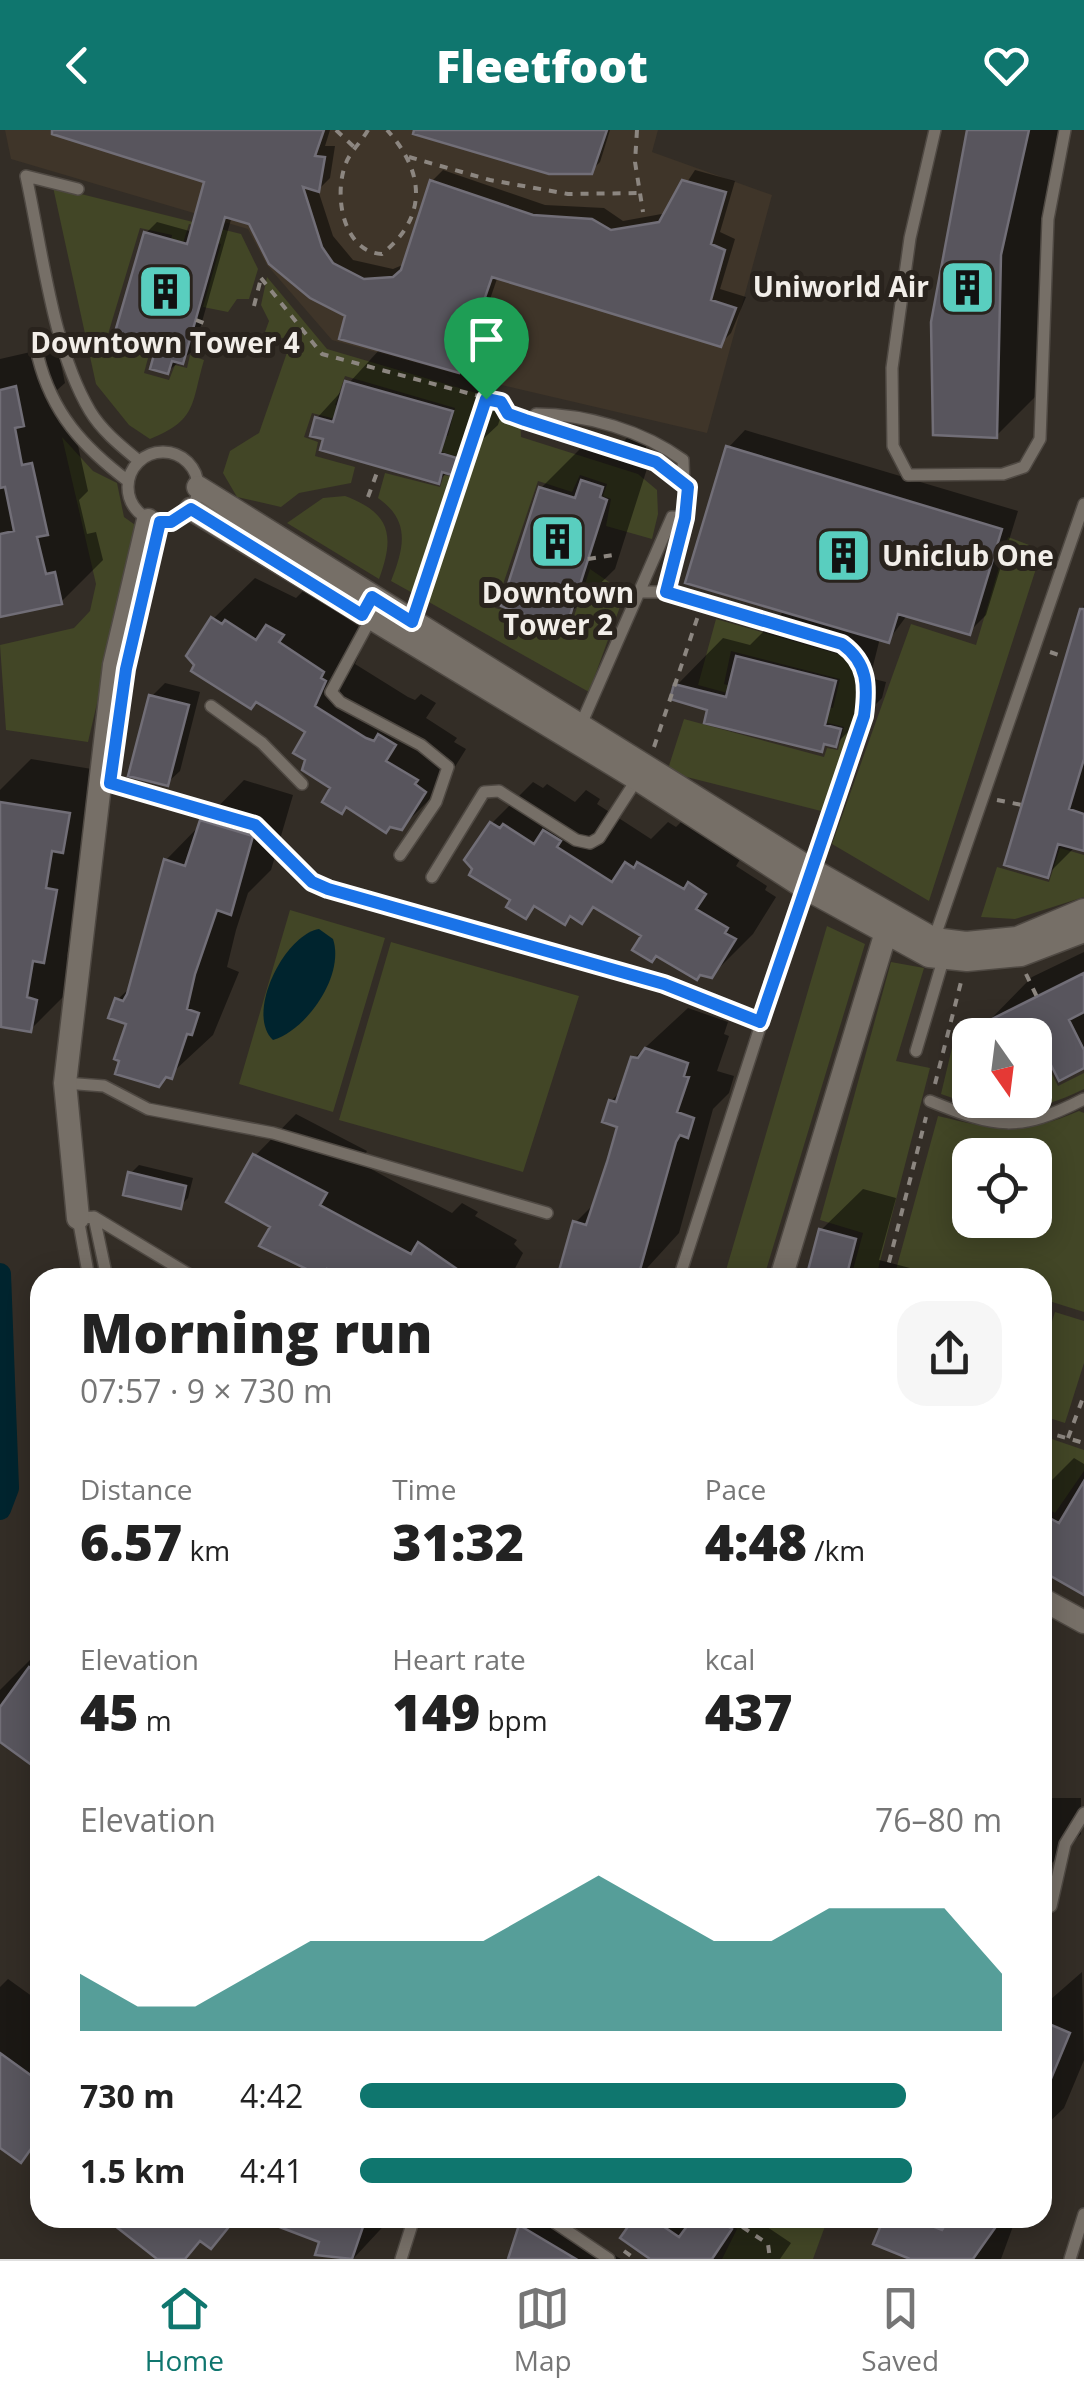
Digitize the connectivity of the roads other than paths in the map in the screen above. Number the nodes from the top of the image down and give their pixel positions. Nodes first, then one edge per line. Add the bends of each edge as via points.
1 (935, 130) edge
2 (1065, 130) edge
3 (78, 189) dead end
4 (38, 357) dead end
5 (531, 417) road end
6 (139, 461) junction
7 (128, 481) junction
8 (195, 498) junction
9 (1084, 504) edge
10 (685, 518) junction
11 (154, 521) junction
12 (641, 592) junction
13 (368, 610) junction
14 (211, 706) dead end
15 (577, 734) junction
16 (642, 772) junction
17 (104, 782) junction
18 (302, 784) dead end
19 (400, 855) dead end
20 (432, 876) dead end
21 (808, 878) junction
22 (1084, 910) edge
23 (1084, 931) edge
24 (886, 932) junction
25 (939, 948) junction
26 (760, 1022) junction
27 (916, 1051) dead end
28 (73, 1084) junction
29 (1084, 1100) edge
30 (930, 1101) dead end
31 (547, 1213) dead end
32 (86, 1218) junction
33 (89, 1268) edge
34 (103, 1268) edge
35 (177, 1268) edge
36 (682, 1268) edge
37 (784, 1268) edge
38 (1052, 1604) edge
39 (1084, 1622) edge
40 (1084, 1813) edge
41 (1052, 1906) dead end
42 (1084, 2214) edge
43 (411, 2228) edge
44 (563, 2228) edge
45 (402, 2259) edge
46 (610, 2259) edge
47 (1070, 2259) edge

1 - 2 lane via 910,238 892,368 892,446 908,474 1004,474 1024,467 1040,439 1048,219
3 - 6 lane via 26,176 80,391 106,433
4 - 7 lane via 66,425
5 - 10 lane via 563,414 657,440 683,460
6 - 7 lane
6 - 8 lane via 160,452 182,458 196,476
7 - 11 lane via 132,504
8 - 11 lane via 171,522
8 - 13 street
9 - 25 lane
10 - 12 lane via 672,517
10 - 12 lane via 666,592
11 - 17 street via 123,614
12 - 15 lane
13 - 15 street
13 - 15 street via 412,622
13 - 19 lane via 331,692 448,768 436,802
14 - 18 lane via 262,742
15 - 16 street
16 - 20 lane via 590,842 576,840 499,791 484,792
16 - 21 street
17 - 26 lane via 255,825 312,882 328,889 664,984
17 - 28 street
21 - 24 street
21 - 25 street
21 - 26 lane
22 - 25 street via 1017,938
23 - 25 street via 1021,955
24 - 25 street via 929,956
24 - 37 street
25 - 27 lane
26 - 36 lane
28 - 31 lane via 104,1086 148,1109 273,1132
28 - 32 street
29 - 30 lane via 1010,1125 985,1124
32 - 33 lane
32 - 34 lane
32 - 35 lane
38 - 39 street
40 - 41 lane via 1065,1844
42 - 47 lane
43 - 45 lane
44 - 46 lane

